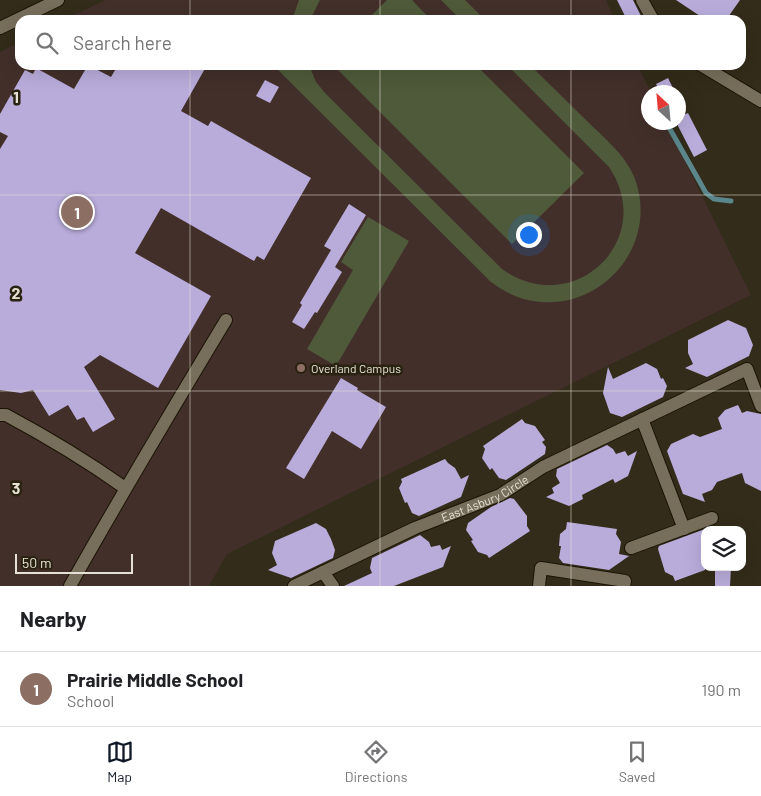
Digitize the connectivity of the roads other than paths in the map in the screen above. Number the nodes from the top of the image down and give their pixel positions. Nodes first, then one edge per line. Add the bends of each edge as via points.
1 (58, 0) edge
2 (642, 0) edge
3 (27, 15) edge
4 (650, 15) edge
5 (15, 21) edge
6 (0, 28) edge
7 (709, 70) edge
8 (761, 101) edge
9 (226, 320) dead end
10 (761, 406) edge
11 (0, 415) edge
12 (642, 419) junction
13 (125, 488) junction
14 (712, 518) dead end
15 (684, 528) junction
16 (630, 548) dead end
17 (323, 572) junction
18 (70, 586) edge
19 (294, 586) edge
20 (332, 586) edge
21 (539, 586) edge
22 (624, 586) edge

1 - 3 street
2 - 4 street
5 - 6 street
7 - 8 street
9 - 13 street
10 - 12 street, East Asbury Circle via 747,369
11 - 13 street via 6,415 54,442
12 - 15 street
12 - 17 street, East Asbury Circle via 543,466 500,495 415,528
13 - 18 street
14 - 15 street
15 - 16 street
17 - 19 street, East Asbury Circle
17 - 20 street
21 - 22 street via 542,568 625,581

